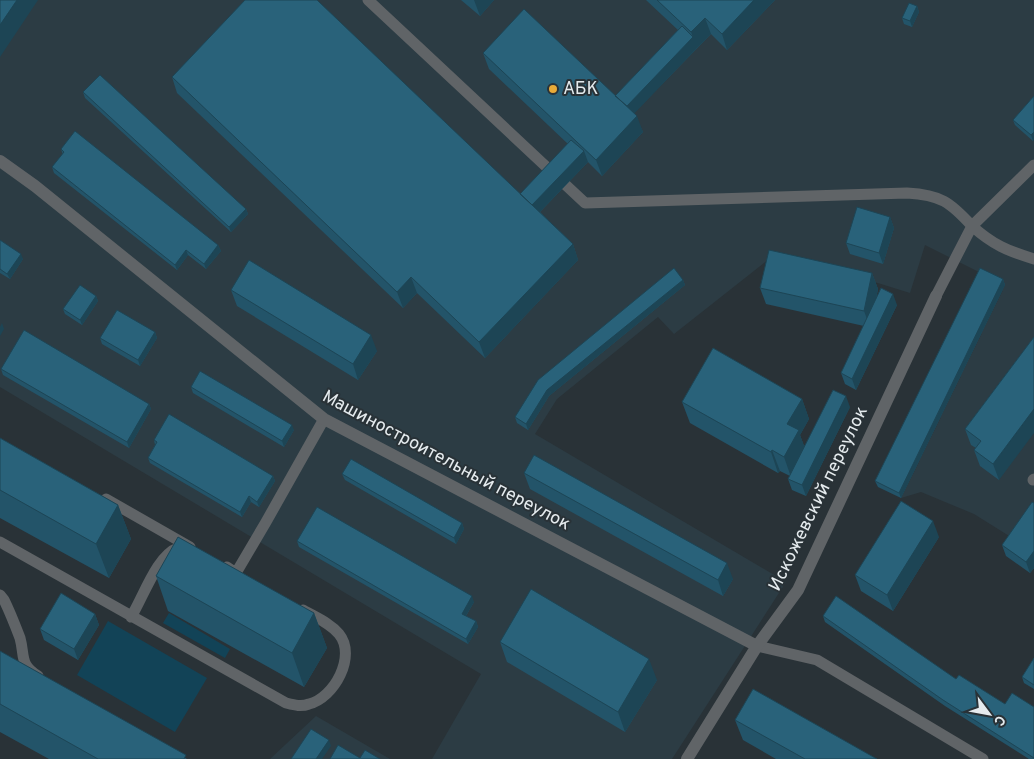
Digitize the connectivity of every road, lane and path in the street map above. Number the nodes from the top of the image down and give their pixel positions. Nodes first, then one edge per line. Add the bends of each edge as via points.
1 (368, 0) edge
2 (0, 161) edge
3 (1034, 165) edge
4 (972, 226) junction
5 (1034, 259) edge
6 (936, 296) joint
7 (324, 418) junction
8 (96, 494) edge
9 (0, 542) edge
10 (214, 560) edge
11 (0, 595) edge
12 (296, 606) edge
13 (131, 617) junction
14 (757, 646) junction
15 (52, 683) edge
16 (687, 759) edge
17 (983, 759) edge

1 - 4 lane via 585,204 927,194 957,210
2 - 7 street, Машиностроительный переулок
3 - 4 lane
4 - 5 lane via 1008,251
4 - 6 lane
6 - 14 street, Искожевский переулок via 798,590
7 - 10 lane via 240,575
7 - 14 street, Машиностроительный переулок
8 - 13 lane via 195,550 180,547 170,552 158,567
9 - 13 lane
11 - 15 lane via 20,640 22,657 19,665
12 - 13 lane via 340,635 345,657 338,679 330,690 320,699 298,706 286,703
14 - 16 street, Искожевский переулок
14 - 17 lane via 817,660

